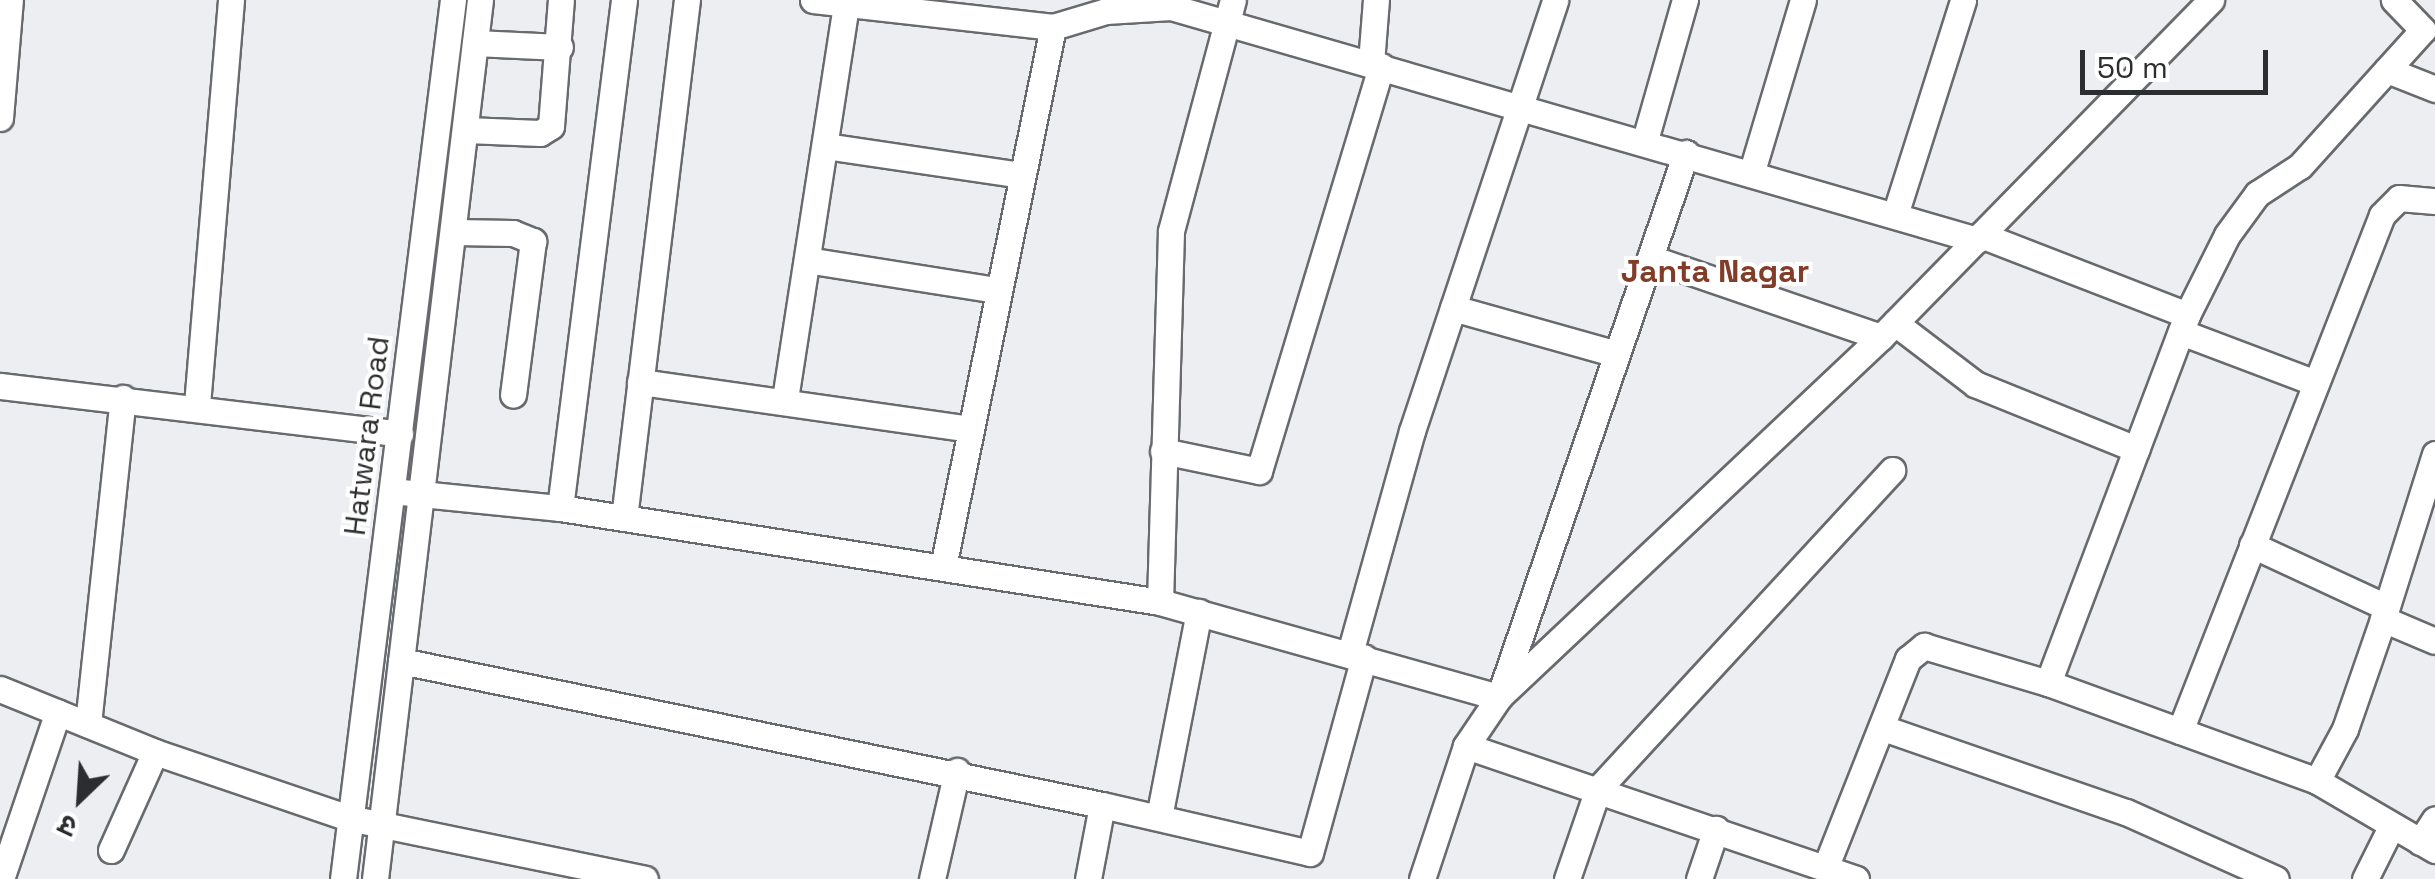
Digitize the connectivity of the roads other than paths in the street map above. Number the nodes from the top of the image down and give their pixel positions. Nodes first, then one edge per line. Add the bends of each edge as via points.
1 (10, 0) edge
2 (231, 0) edge
3 (453, 0) edge
4 (480, 0) edge
5 (561, 0) edge
6 (624, 0) edge
7 (687, 0) edge
8 (813, 0) edge
9 (1376, 0) edge
10 (1555, 0) edge
11 (1686, 0) edge
12 (1804, 0) edge
13 (2210, 0) edge
14 (2394, 0) edge
15 (1963, 1) edge
16 (846, 4) junction
17 (1232, 12) edge
18 (1053, 27) junction
19 (2429, 28) edge
20 (475, 43) junction
21 (560, 47) junction
22 (1376, 64) junction
23 (2388, 70) junction
24 (2435, 89) edge
25 (1519, 104) junction
26 (0, 118) edge
27 (466, 130) junction
28 (1645, 140) junction
29 (825, 146) junction
30 (1686, 153) junction
31 (1752, 171) junction
32 (1021, 176) junction
33 (2435, 201) edge
34 (1896, 215) junction
35 (454, 232) junction
36 (1979, 237) junction
37 (1650, 258) junction
38 (808, 260) junction
39 (997, 290) junction
40 (1453, 308) junction
41 (2184, 324) junction
42 (1888, 330) junction
43 (1617, 354) junction
44 (640, 382) junction
45 (2316, 383) junction
46 (0, 386) edge
47 (513, 395) dead end
48 (123, 398) junction
49 (785, 399) junction
50 (196, 405) junction
51 (970, 429) junction
52 (400, 434) junction
53 (2136, 448) junction
54 (1163, 451) junction
55 (2435, 454) edge
56 (1892, 470) dead end
57 (392, 491) junction
58 (422, 496) junction
59 (560, 508) junction
60 (624, 518) junction
61 (2424, 528) edge
62 (2252, 545) junction
63 (942, 568) junction
64 (1160, 602) junction
65 (1199, 612) junction
66 (2384, 613) junction
67 (2435, 641) edge
68 (1357, 655) junction
69 (401, 661) junction
70 (2048, 682) junction
71 (0, 688) edge
72 (1499, 697) junction
73 (58, 712) junction
74 (88, 724) junction
75 (1883, 728) junction
76 (2180, 731) junction
77 (1466, 746) junction
78 (155, 752) junction
79 (957, 772) junction
80 (2316, 780) junction
81 (1598, 789) junction
82 (1102, 804) junction
83 (1160, 817) junction
84 (350, 818) junction
85 (2435, 819) edge
86 (381, 826) junction
87 (2391, 827) junction
88 (1716, 829) junction
89 (2428, 846) edge
90 (111, 850) dead end
91 (1826, 866) junction
92 (1, 879) edge
93 (343, 879) edge
94 (375, 879) edge
95 (645, 879) edge
96 (932, 879) edge
97 (1088, 879) edge
98 (1422, 879) edge
99 (1567, 879) edge
100 (1699, 879) edge
101 (1856, 879) edge
102 (2276, 879) edge
103 (2365, 879) edge

1 - 26 street
2 - 50 street
3 - 52 street, Hatwara Road
4 - 20 street
5 - 21 street
6 - 59 street
7 - 44 street
8 - 16 street
9 - 22 street
10 - 25 street
11 - 28 street
12 - 31 street
13 - 36 street
14 - 19 street
15 - 34 street
16 - 18 street
16 - 29 street
17 - 18 street via 1106,11
17 - 22 street
17 - 54 street via 1172,230
18 - 32 street
19 - 23 street
20 - 21 street
20 - 27 street
21 - 27 street via 554,119 546,130
22 - 25 street
22 - 54 street via 1260,471
23 - 24 street
23 - 41 street via 2300,166 2258,194 2227,235
25 - 28 street
25 - 40 street
27 - 35 street
28 - 30 street
29 - 32 street
29 - 38 street
30 - 31 street
30 - 37 street
31 - 34 street
32 - 39 street
33 - 45 street via 2399,198 2382,215
34 - 36 street
35 - 47 street via 512,233 533,241
35 - 58 street
36 - 41 street
36 - 42 street
37 - 42 street
37 - 43 street
38 - 39 street
38 - 49 street
39 - 51 street
40 - 43 street
40 - 68 street
41 - 45 street
41 - 53 street
42 - 53 street via 1975,384
42 - 72 street
43 - 72 street
44 - 49 street
44 - 60 street
45 - 62 street
46 - 48 street
48 - 50 street
48 - 74 street
49 - 51 street
50 - 52 street
51 - 63 street
52 - 57 street, Hatwara Road
53 - 70 street
54 - 64 street
55 - 61 street
56 - 81 street
57 - 58 street
57 - 84 street, Hatwara Road
58 - 59 street
58 - 69 street
59 - 60 street
60 - 63 street
61 - 66 street
62 - 66 street
62 - 76 street
63 - 64 street
64 - 65 street
65 - 68 street
65 - 83 street
66 - 67 street
66 - 80 street via 2345,729
68 - 72 street
68 - 83 street via 1310,853
69 - 79 street
69 - 86 street
70 - 75 street via 1924,646 1908,659
70 - 76 street
71 - 73 street
72 - 77 street
73 - 74 street
73 - 92 street
74 - 78 street
75 - 91 street
75 - 102 street via 2126,812
76 - 80 street
77 - 81 street
77 - 98 street
78 - 84 street
78 - 90 street
79 - 82 street
79 - 96 street
80 - 87 street
81 - 88 street
81 - 99 street
82 - 83 street
82 - 97 street
84 - 86 street
84 - 93 street, Hatwara Road
85 - 89 street
86 - 94 street
86 - 95 street
87 - 89 street
87 - 103 street
88 - 91 street
88 - 100 street
91 - 101 street

